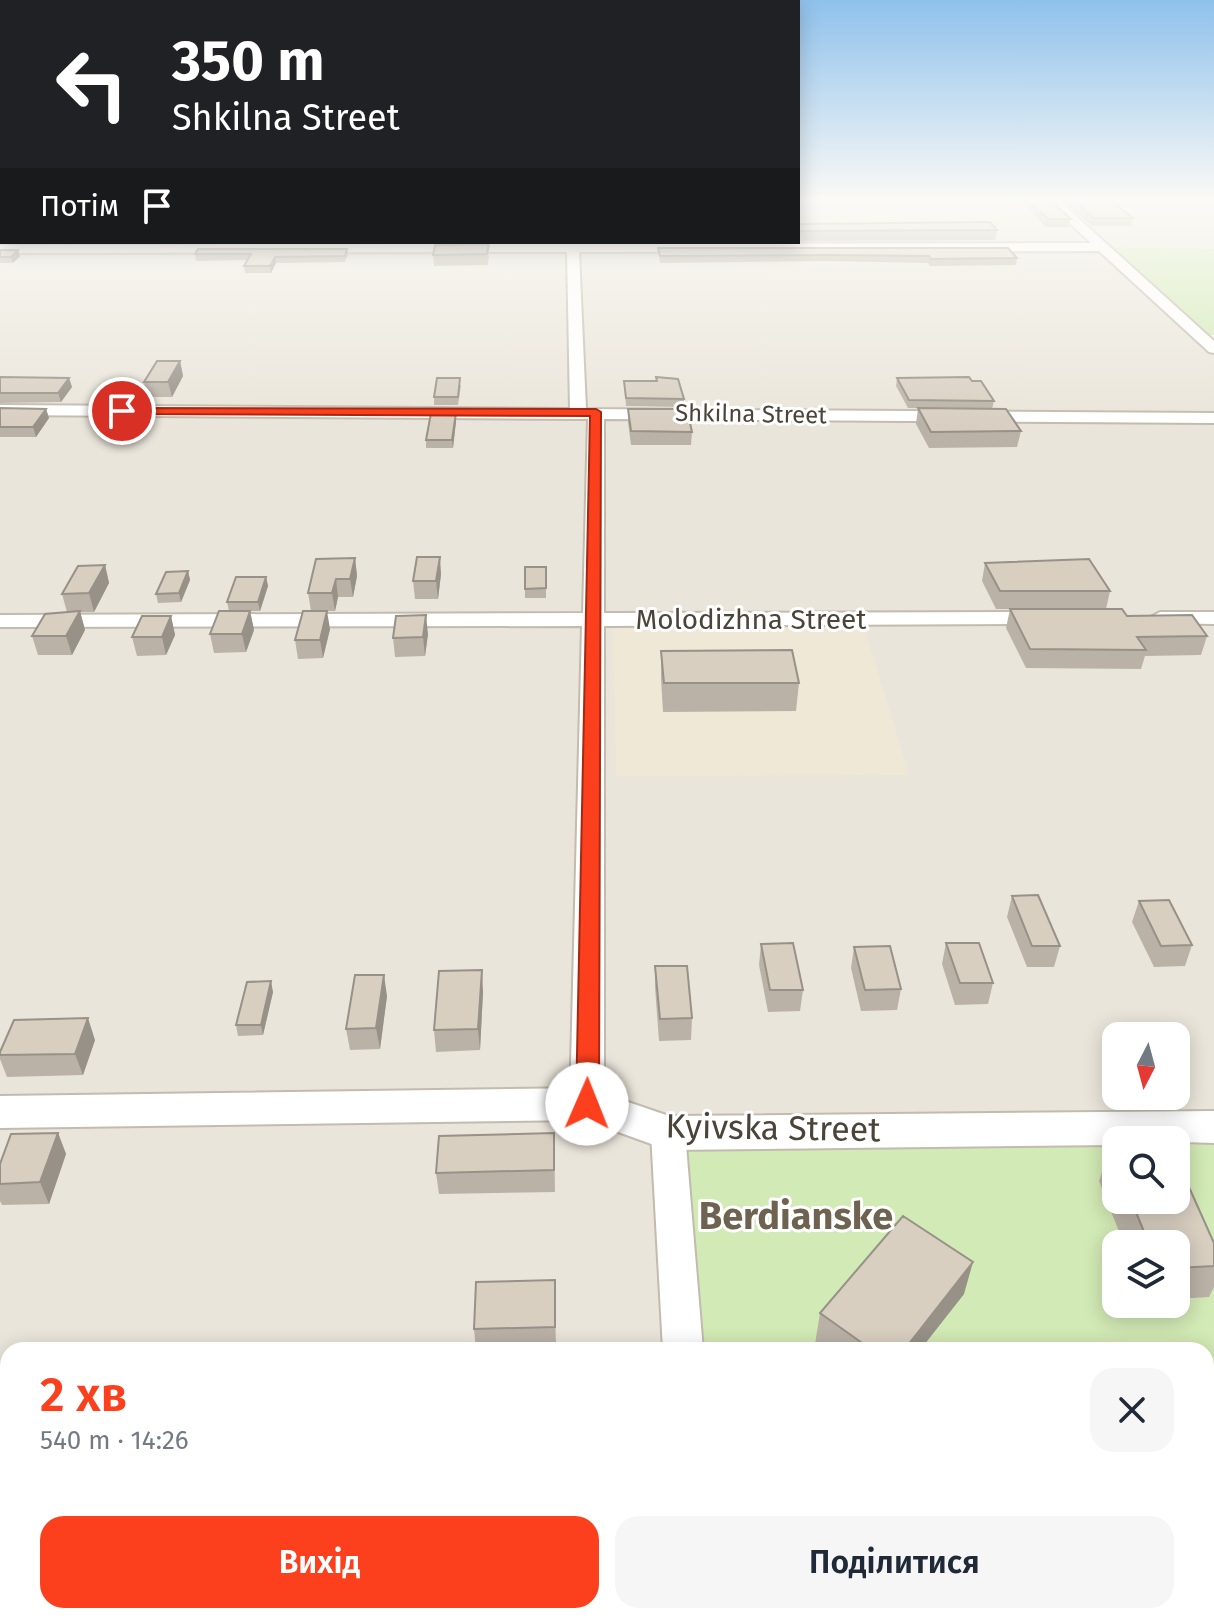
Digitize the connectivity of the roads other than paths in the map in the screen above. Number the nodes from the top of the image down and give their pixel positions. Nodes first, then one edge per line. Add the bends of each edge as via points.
1 (575, 274) edge
2 (1132, 274) edge
3 (1214, 349) edge
4 (0, 410) edge
5 (587, 412) junction
6 (1214, 418) edge
7 (1055, 618) edge
8 (1134, 618) edge
9 (1214, 618) edge
10 (593, 619) junction
11 (0, 621) edge
12 (587, 1104) junction
13 (0, 1112) edge
14 (1214, 1127) edge
15 (668, 1133) junction
16 (682, 1342) edge

1 - 5 street
2 - 3 street
4 - 5 street, Shkilna Street
5 - 6 street, Shkilna Street
5 - 10 street
7 - 10 street, Molodizhna Street
8 - 9 street
10 - 11 street, Molodizhna Street
10 - 12 street
12 - 13 street, Kyivska Street
12 - 15 street, Kyivska Street
14 - 15 street, Kyivska Street
15 - 16 street

